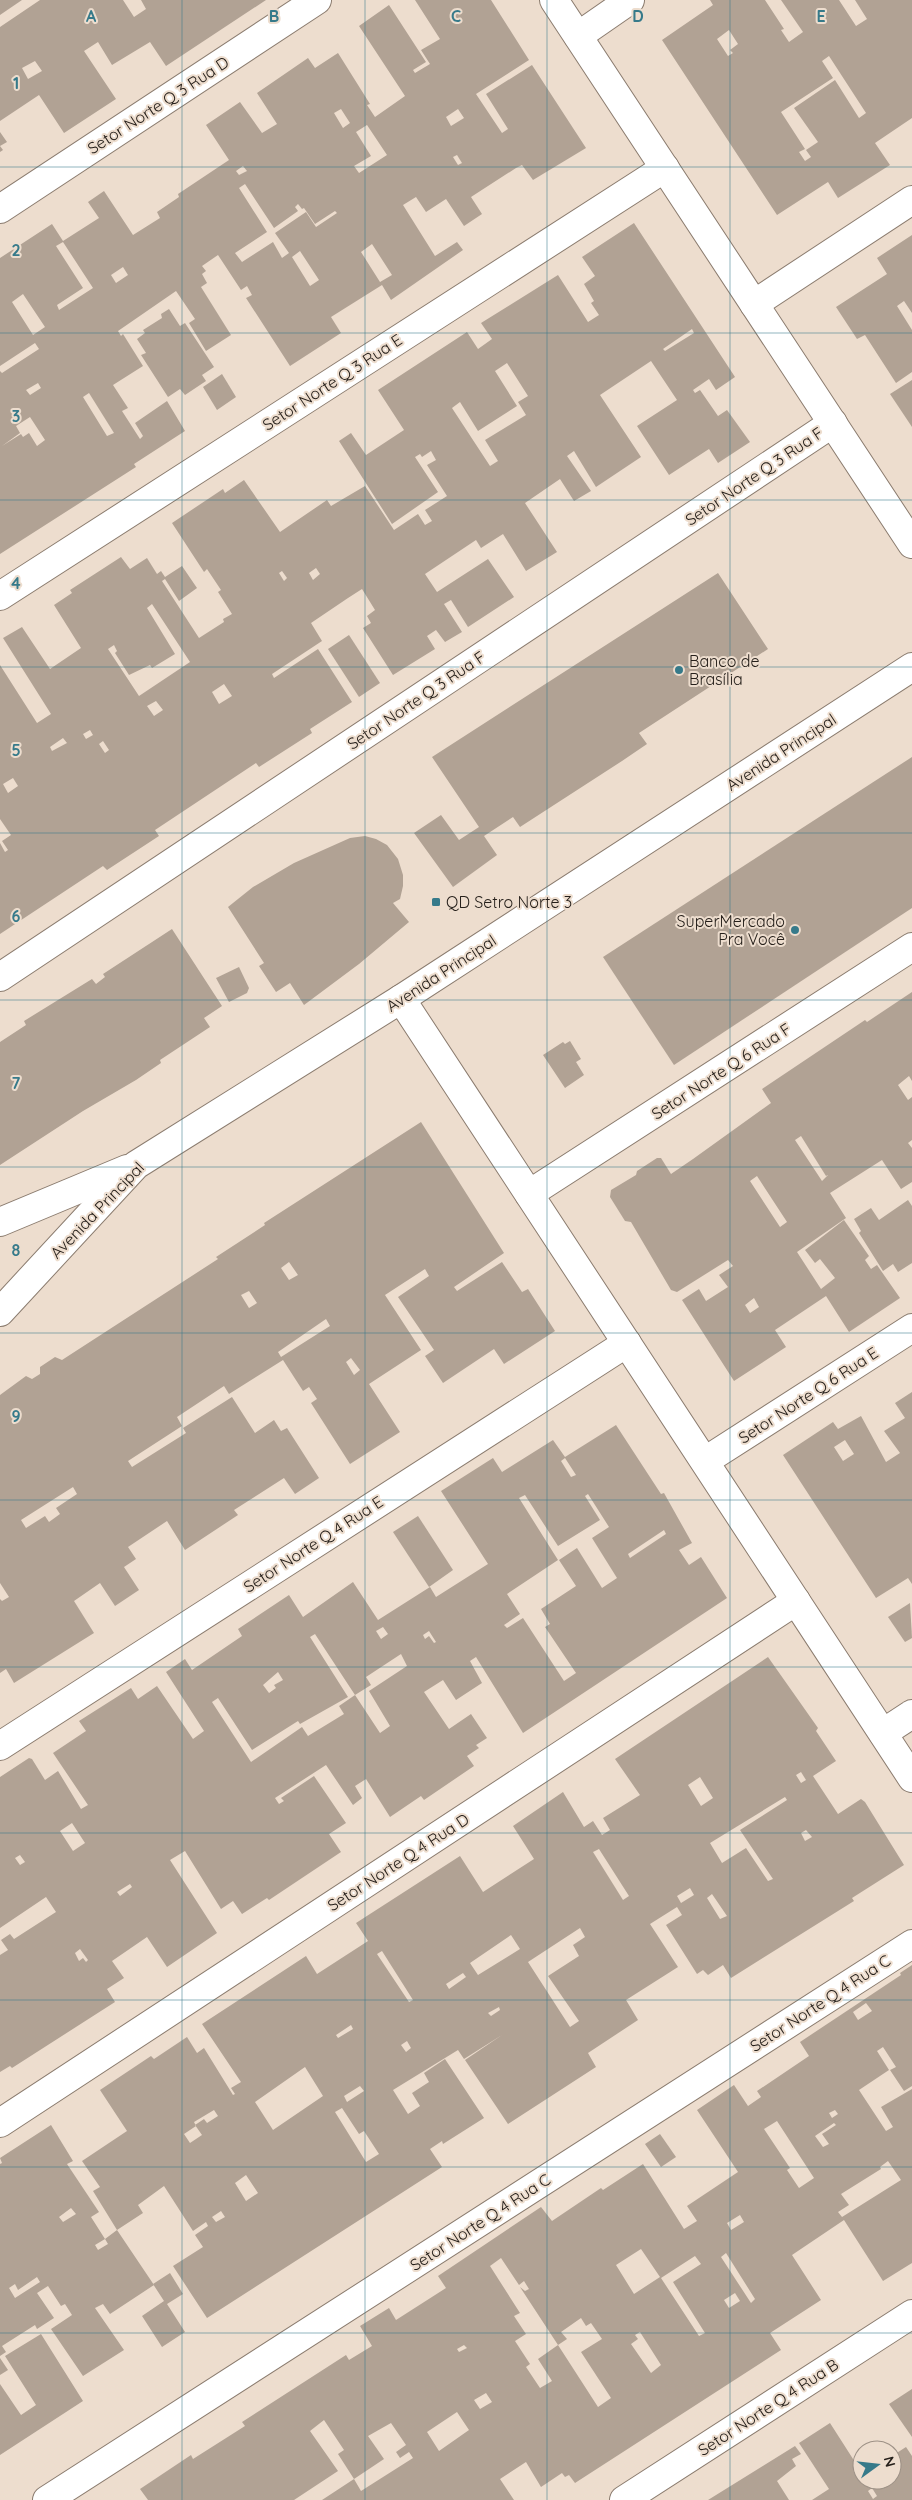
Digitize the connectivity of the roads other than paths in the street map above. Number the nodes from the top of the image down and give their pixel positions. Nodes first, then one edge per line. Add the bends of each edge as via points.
1 (317, 0) edge
2 (554, 0) edge
3 (630, 0) edge
4 (578, 36) junction
5 (665, 168) junction
6 (912, 200) edge
7 (0, 209) edge
8 (754, 304) junction
9 (833, 423) junction
10 (912, 544) edge
11 (0, 596) edge
12 (912, 667) edge
13 (912, 947) edge
14 (0, 977) edge
15 (401, 999) junction
16 (136, 1165) junction
17 (529, 1194) junction
18 (0, 1222) edge
19 (0, 1312) edge
20 (912, 1328) edge
21 (627, 1343) junction
22 (705, 1462) junction
23 (796, 1601) junction
24 (912, 1714) edge
25 (883, 1733) junction
26 (0, 1746) edge
27 (912, 1778) edge
28 (912, 1944) edge
29 (0, 2123) edge
30 (912, 2314) edge
31 (47, 2500) edge
32 (624, 2500) edge

1 - 7 street, Setor Norte Q 3 Rua D
2 - 4 street
3 - 4 street
4 - 5 street
5 - 8 street
5 - 11 street, Setor Norte Q 3 Rua E
6 - 8 street
8 - 9 street
9 - 10 street
9 - 14 street, Setor Norte Q 3 Rua F
12 - 15 street, Avenida Principal
13 - 17 street, Setor Norte Q 6 Rua F
15 - 16 street, Avenida Principal
15 - 17 street
16 - 18 street
16 - 19 street, Avenida Principal
17 - 21 street
20 - 22 street, Setor Norte Q 6 Rua E
21 - 22 street
21 - 26 street, Setor Norte Q 4 Rua E
22 - 23 street
23 - 25 street
23 - 29 street, Setor Norte Q 4 Rua D
24 - 25 street
25 - 27 street
28 - 31 street, Setor Norte Q 4 Rua C
30 - 32 street, Setor Norte Q 4 Rua B

